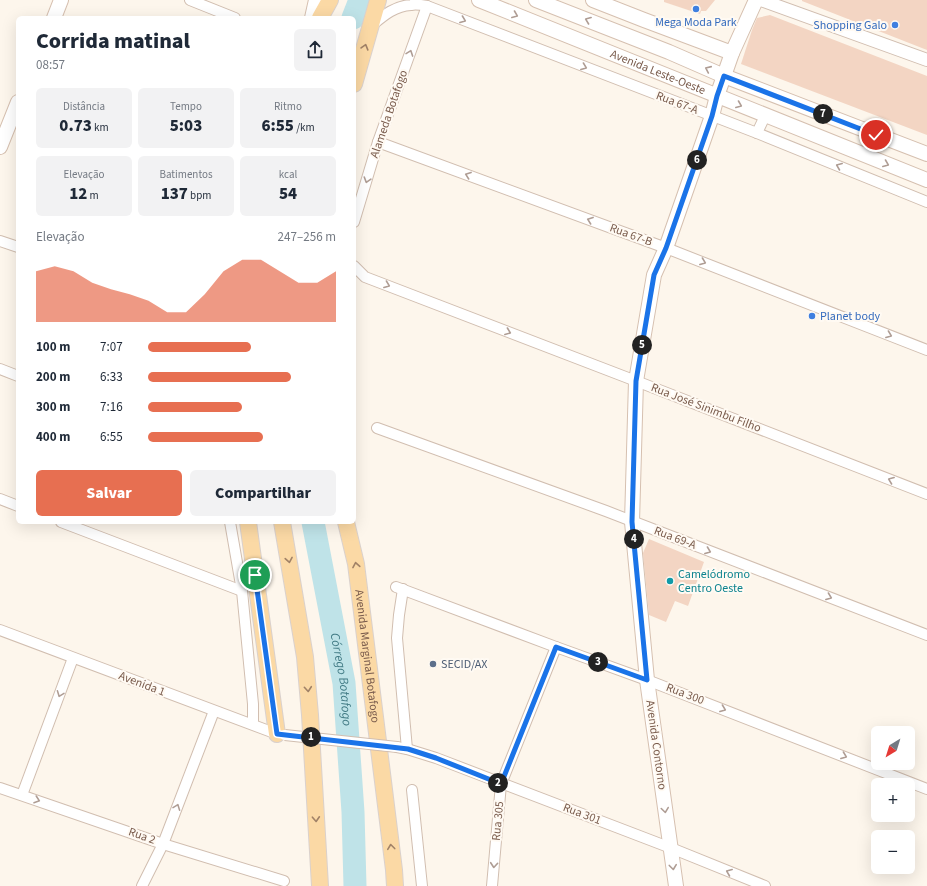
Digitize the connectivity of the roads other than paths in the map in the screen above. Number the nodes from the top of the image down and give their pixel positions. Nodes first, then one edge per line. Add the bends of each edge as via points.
1 (61, 0) edge
2 (190, 0) edge
3 (316, 0) edge
4 (330, 0) edge
5 (378, 0) edge
6 (479, 0) edge
7 (536, 0) edge
8 (593, 0) edge
9 (756, 0) edge
10 (761, 0) edge
11 (427, 6) junction
12 (55, 16) edge
13 (230, 16) edge
14 (312, 16) edge
15 (321, 16) edge
16 (644, 20) junction
17 (371, 26) junction
18 (669, 52) junction
19 (732, 53) junction
20 (927, 60) edge
21 (724, 76) junction
22 (356, 77) edge
23 (717, 96) junction
24 (16, 111) edge
25 (712, 116) junction
26 (765, 116) junction
27 (757, 133) junction
28 (378, 142) junction
29 (0, 147) edge
30 (927, 154) edge
31 (927, 180) edge
32 (927, 202) edge
33 (356, 215) edge
34 (0, 241) edge
35 (16, 247) edge
36 (666, 248) junction
37 (356, 268) edge
38 (927, 350) edge
39 (0, 369) edge
40 (16, 375) edge
41 (636, 381) junction
42 (377, 428) dead end
43 (927, 494) edge
44 (0, 499) edge
45 (16, 505) edge
46 (632, 522) junction
47 (65, 524) edge
48 (230, 524) edge
49 (248, 524) edge
50 (282, 524) edge
51 (346, 524) edge
52 (242, 591) junction
53 (0, 630) edge
54 (927, 635) edge
55 (556, 647) junction
56 (74, 658) junction
57 (647, 680) junction
58 (214, 711) junction
59 (252, 724) junction
60 (281, 734) junction
61 (397, 747) joint
62 (408, 749) junction
63 (501, 784) junction
64 (0, 788) edge
65 (927, 789) edge
66 (412, 790) dead end
67 (22, 795) junction
68 (163, 844) junction
69 (671, 848) junction
70 (284, 881) dead end
71 (142, 886) edge
72 (320, 886) edge
73 (395, 886) edge
74 (422, 886) edge
75 (492, 886) edge
76 (676, 886) edge
77 (765, 886) edge

1 - 12 main road
2 - 13 street
3 - 14 main road
4 - 15 main road
5 - 17 main road
6 -> 23 main road, Avenida Leste-Oeste
18 -> 7 main road, Avenida Leste-Oeste
8 - 16 main road
9 - 19 main road, Avenida Contorno
10 - 20 street
11 - 17 street, Rua 67-A via 398,7
11 -> 25 street, Rua 67-A
28 -> 11 street, Alameda Botafogo
16 - 18 main road
16 - 19 main road
22 -> 17 main road
21 -> 18 main road, Avenida Leste-Oeste
19 - 21 main road, Avenida Contorno
21 - 23 main road, Avenida Contorno
21 - 30 main road, Avenida Leste-Oeste
23 - 25 main road, Avenida Contorno
23 -> 26 main road, Avenida Leste-Oeste
24 - 29 main road
25 - 27 street, Rua 67-A
25 - 36 main road, Avenida Contorno
26 - 27 street
26 -> 31 main road, Avenida Leste-Oeste
32 -> 27 street, Rua 67-A
28 -> 33 street, Alameda Botafogo
36 -> 28 street, Rua 67-B
34 - 35 street
36 -> 38 street, Rua 67-B
36 - 41 main road, Avenida Contorno via 654,275
37 -> 41 street, Rua José Sinimbu Filho via 365,277
39 - 40 street
43 -> 41 street, Rua José Sinimbu Filho
41 - 46 main road, Avenida Contorno
42 - 46 street, Rua 69-A
44 - 45 street
46 -> 54 street, Rua 69-A
46 - 57 main road, Avenida Contorno
47 - 52 street
48 - 52 street
49 - 60 main road
50 -> 72 main road via 305,657
73 -> 51 main road, Avenida Marginal Botafogo via 356,564
52 - 59 street via 253,704
53 - 56 street, Avenida 1
55 - 57 street, Rua 300
55 - 62 street, Rua 300 via 400,588 397,638
55 - 63 street, Rua 305
56 - 58 street, Avenida 1
56 -> 67 street
57 -> 65 street, Rua 300
57 -> 69 main road, Avenida Contorno
58 - 59 street, Avenida 1
68 -> 58 street
59 - 60 street, Avenida 1
60 - 61 street, Avenida 1, bridge
61 - 62 street, Rua 301
62 - 63 street, Rua 301
63 - 69 street, Rua 301
63 -> 75 street, Rua 305
64 - 67 street, Rua 2
66 - 74 street
67 -> 68 street, Rua 2
68 - 70 street, Rua 2
68 - 71 street
69 -> 76 main road, Avenida Contorno
77 -> 69 street, Rua 301

